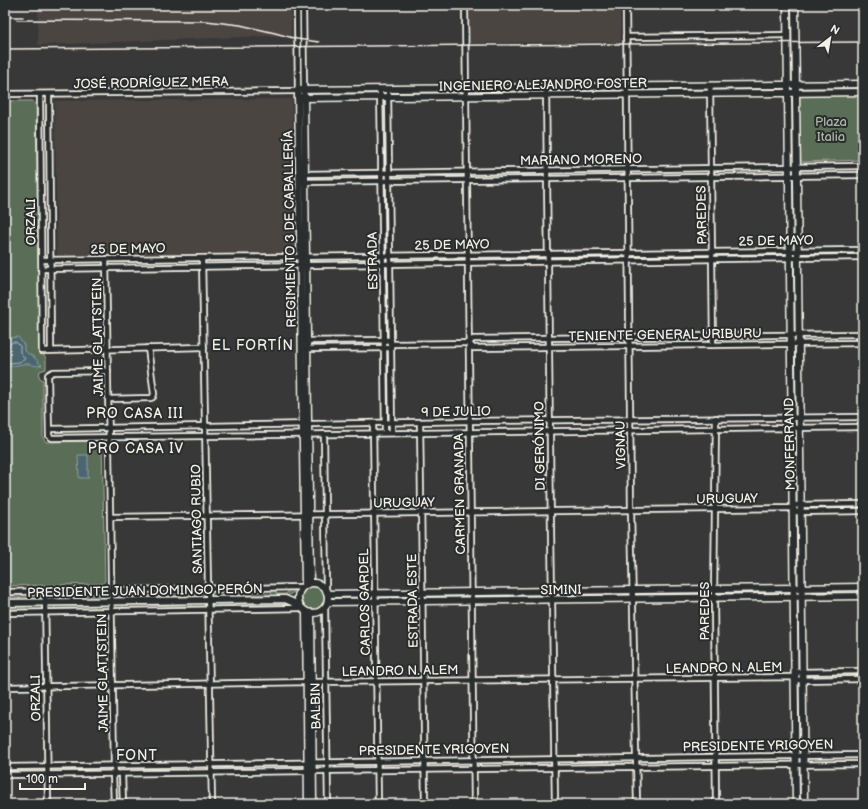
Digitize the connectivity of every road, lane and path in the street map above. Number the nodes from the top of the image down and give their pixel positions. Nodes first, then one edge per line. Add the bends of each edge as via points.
1 (297, 5) edge
2 (303, 5) edge
3 (465, 5) edge
4 (626, 5) edge
5 (787, 5) edge
6 (795, 5) edge
7 (788, 34) junction
8 (626, 37) junction
9 (788, 84) junction
10 (796, 84) junction
11 (863, 84) edge
12 (710, 85) junction
13 (627, 86) junction
14 (546, 87) junction
15 (466, 88) junction
16 (380, 89) junction
17 (388, 89) junction
18 (300, 90) junction
19 (788, 92) junction
20 (796, 92) junction
21 (863, 92) edge
22 (710, 93) junction
23 (5, 94) edge
24 (40, 94) junction
25 (49, 94) junction
26 (627, 94) junction
27 (546, 95) junction
28 (466, 96) junction
29 (380, 97) junction
30 (388, 97) junction
31 (301, 98) junction
32 (863, 166) edge
33 (789, 167) junction
34 (797, 167) junction
35 (711, 168) junction
36 (628, 169) junction
37 (547, 170) junction
38 (467, 172) junction
39 (381, 173) junction
40 (389, 173) junction
41 (302, 174) junction
42 (797, 175) junction
43 (863, 175) edge
44 (711, 176) junction
45 (789, 176) junction
46 (628, 178) junction
47 (547, 179) junction
48 (467, 180) junction
49 (381, 181) junction
50 (389, 181) junction
51 (302, 182) junction
52 (863, 250) edge
53 (790, 251) junction
54 (798, 251) junction
55 (712, 252) junction
56 (629, 253) junction
57 (548, 254) junction
58 (468, 255) junction
59 (383, 256) junction
60 (390, 256) junction
61 (303, 257) junction
62 (863, 257) edge
63 (202, 258) junction
64 (790, 258) junction
65 (798, 258) junction
66 (50, 259) junction
67 (106, 259) junction
68 (712, 259) junction
69 (42, 260) junction
70 (629, 260) junction
71 (548, 262) junction
72 (468, 263) junction
73 (383, 264) junction
74 (390, 264) junction
75 (303, 265) junction
76 (202, 266) junction
77 (107, 268) junction
78 (42, 269) junction
79 (51, 269) junction
80 (863, 334) edge
81 (791, 335) junction
82 (799, 335) junction
83 (713, 336) junction
84 (630, 337) junction
85 (549, 338) junction
86 (384, 340) junction
87 (304, 341) junction
88 (469, 343) junction
89 (863, 343) edge
90 (390, 344) junction
91 (791, 344) junction
92 (799, 344) junction
93 (714, 345) junction
94 (630, 346) junction
95 (204, 347) junction
96 (549, 347) junction
97 (148, 348) junction
98 (108, 349) junction
99 (304, 349) junction
100 (384, 349) junction
101 (51, 350) junction
102 (108, 371) junction
103 (108, 398) junction
104 (863, 417) edge
105 (716, 418) junction
106 (792, 418) junction
107 (800, 418) junction
108 (630, 419) junction
109 (550, 420) junction
110 (470, 421) junction
111 (420, 422) junction
112 (373, 423) junction
113 (385, 423) junction
114 (392, 423) junction
115 (305, 424) junction
116 (206, 426) junction
117 (863, 427) edge
118 (109, 428) junction
119 (792, 428) junction
120 (800, 428) junction
121 (49, 429) junction
122 (716, 429) junction
123 (631, 430) junction
124 (550, 431) junction
125 (470, 432) junction
126 (373, 433) junction
127 (385, 433) junction
128 (392, 433) junction
129 (420, 433) junction
130 (306, 434) junction
131 (324, 434) junction
132 (206, 436) junction
133 (109, 437) junction
134 (863, 504) edge
135 (801, 505) junction
136 (793, 508) junction
137 (715, 509) junction
138 (632, 510) junction
139 (863, 511) edge
140 (550, 512) junction
141 (801, 512) junction
142 (422, 513) junction
143 (471, 513) junction
144 (325, 514) junction
145 (374, 514) junction
146 (307, 515) junction
147 (207, 516) junction
148 (110, 517) junction
149 (305, 586) junction
150 (863, 587) edge
151 (794, 588) junction
152 (802, 588) junction
153 (208, 589) junction
154 (714, 589) junction
155 (633, 590) junction
156 (111, 591) junction
157 (552, 591) junction
158 (5, 592) edge
159 (45, 592) junction
160 (327, 592) junction
161 (471, 592) junction
162 (422, 593) junction
163 (375, 594) junction
164 (863, 596) edge
165 (794, 597) junction
166 (802, 597) junction
167 (714, 598) junction
168 (285, 599) junction
169 (633, 599) junction
170 (208, 600) junction
171 (552, 600) junction
172 (423, 601) junction
173 (472, 601) junction
174 (45, 602) junction
175 (112, 602) junction
176 (375, 602) junction
177 (5, 603) edge
178 (326, 605) junction
179 (209, 610) junction
180 (305, 610) junction
181 (112, 611) junction
182 (45, 612) junction
183 (5, 613) edge
184 (863, 671) edge
185 (802, 672) junction
186 (795, 677) junction
187 (635, 678) junction
188 (715, 678) junction
189 (553, 679) junction
190 (863, 679) edge
191 (472, 680) junction
192 (803, 680) junction
193 (376, 681) junction
194 (424, 681) junction
195 (309, 682) junction
196 (326, 682) junction
197 (210, 684) junction
198 (113, 685) junction
199 (46, 686) junction
200 (5, 687) edge
201 (863, 754) edge
202 (796, 755) junction
203 (803, 755) junction
204 (716, 756) junction
205 (636, 758) junction
206 (554, 759) junction
207 (473, 760) junction
208 (377, 761) junction
209 (425, 761) junction
210 (310, 762) junction
211 (327, 762) junction
212 (211, 764) junction
213 (863, 764) edge
214 (114, 765) junction
215 (796, 765) junction
216 (804, 765) junction
217 (48, 766) junction
218 (716, 766) junction
219 (5, 767) edge
220 (636, 767) junction
221 (554, 768) junction
222 (473, 769) junction
223 (377, 770) junction
224 (425, 770) junction
225 (310, 771) junction
226 (327, 771) junction
227 (211, 773) junction
228 (114, 774) junction
229 (122, 774) junction
230 (48, 775) junction
231 (5, 776) edge
232 (48, 804) edge
233 (114, 804) edge
234 (123, 804) edge
235 (212, 804) edge
236 (308, 804) edge
237 (313, 804) edge
238 (328, 804) edge
239 (378, 804) edge
240 (425, 804) edge
241 (474, 804) edge
242 (555, 804) edge
243 (637, 804) edge
244 (716, 804) edge
245 (796, 804) edge
246 (804, 804) edge

1 - 18 street
2 - 18 street
3 - 15 street, CARMEN GRANADA
4 - 8 street, VIGNAU
5 - 7 street, MONFERRAND
6 - 10 street, MONFERRAND
7 - 8 street
7 - 9 street, MONFERRAND
8 - 13 street, VIGNAU
9 - 10 street, INGENIERO ALEJANDRO FOSTER
9 - 12 street, INGENIERO ALEJANDRO FOSTER
9 - 19 street, MONFERRAND
10 - 11 street, INGENIERO ALEJANDRO FOSTER
10 - 20 street, MONFERRAND
12 - 13 street, INGENIERO ALEJANDRO FOSTER
12 - 22 street, PAREDES
13 - 14 street, INGENIERO ALEJANDRO FOSTER
13 - 26 street, VIGNAU
14 - 15 street, INGENIERO ALEJANDRO FOSTER
14 - 27 street, DI GERÓNIMO
15 - 17 street, INGENIERO ALEJANDRO FOSTER
15 - 28 street, CARMEN GRANADA
16 - 17 street, INGENIERO ALEJANDRO FOSTER
16 - 18 street, INGENIERO ALEJANDRO FOSTER
16 - 29 street, ESTRADA
17 - 30 street, ESTRADA
18 - 25 street, JOSÉ RODRÍGUEZ MERA
18 - 31 street, REGIMIENTO 3 DE CABALLERÍA
19 - 20 street, INGENIERO ALEJANDRO FOSTER
19 - 22 street, INGENIERO ALEJANDRO FOSTER
19 - 33 street, MONFERRAND
20 - 21 street, INGENIERO ALEJANDRO FOSTER
20 - 34 street, MONFERRAND
22 - 26 street, INGENIERO ALEJANDRO FOSTER
22 - 35 street, PAREDES
23 - 24 street, JOSÉ RODRÍGUEZ MERA
24 - 25 street, JOSÉ RODRÍGUEZ MERA
24 - 69 street, ORZALI
25 - 66 street, ORZALI
26 - 27 street, INGENIERO ALEJANDRO FOSTER
26 - 36 street, VIGNAU
27 - 28 street, INGENIERO ALEJANDRO FOSTER
27 - 37 street, DI GERÓNIMO
28 - 30 street, INGENIERO ALEJANDRO FOSTER
28 - 38 street, CARMEN GRANADA
29 - 30 street, INGENIERO ALEJANDRO FOSTER
29 - 31 street, INGENIERO ALEJANDRO FOSTER
29 - 39 street, ESTRADA
30 - 40 street, ESTRADA
31 - 41 street, REGIMIENTO 3 DE CABALLERÍA
32 - 34 street, MARIANO MORENO
33 - 34 street, MARIANO MORENO
33 - 35 street, MARIANO MORENO
33 - 45 street, MONFERRAND
34 - 42 street, MONFERRAND
35 - 36 street, MARIANO MORENO
35 - 44 street, PAREDES
36 - 37 street, MARIANO MORENO
36 - 46 street, VIGNAU
37 - 38 street, MARIANO MORENO
37 - 47 street, DI GERÓNIMO
38 - 40 street, MARIANO MORENO
38 - 48 street, CARMEN GRANADA
39 - 40 street, MARIANO MORENO
39 - 41 street, MARIANO MORENO
39 - 49 street, ESTRADA
40 - 50 street, ESTRADA
41 - 51 street, REGIMIENTO 3 DE CABALLERÍA
42 - 43 street, MARIANO MORENO
42 - 45 street, MARIANO MORENO
42 - 54 street, MONFERRAND
44 - 45 street, MARIANO MORENO
44 - 46 street, MARIANO MORENO
44 - 55 street, PAREDES
45 - 53 street, MONFERRAND
46 - 47 street, MARIANO MORENO
46 - 56 street, VIGNAU
47 - 48 street, MARIANO MORENO
47 - 57 street, DI GERÓNIMO
48 - 50 street, MARIANO MORENO
48 - 58 street, CARMEN GRANADA
49 - 50 street, MARIANO MORENO
49 - 51 street, MARIANO MORENO
49 - 59 street, ESTRADA
50 - 60 street, ESTRADA
51 - 61 street, REGIMIENTO 3 DE CABALLERÍA
52 - 54 street, 25 DE MAYO
53 - 54 street, 25 DE MAYO
53 - 55 street, 25 DE MAYO
53 - 64 street, MONFERRAND
54 - 65 street, MONFERRAND
55 - 56 street, 25 DE MAYO
55 - 68 street, PAREDES
56 - 57 street, 25 DE MAYO
56 - 70 street, VIGNAU
57 - 58 street, 25 DE MAYO
57 - 71 street, DI GERÓNIMO
58 - 60 street, 25 DE MAYO
58 - 72 street, CARMEN GRANADA
59 - 60 street, 25 DE MAYO
59 - 61 street, 25 DE MAYO
59 - 73 street, ESTRADA
60 - 74 street, ESTRADA
61 - 63 street, 25 DE MAYO
61 - 75 street, REGIMIENTO 3 DE CABALLERÍA
62 - 65 street, 25 DE MAYO
63 - 67 street, 25 DE MAYO
63 - 76 street, SANTIAGO RUBIO
64 - 65 street, 25 DE MAYO
64 - 68 street, 25 DE MAYO
64 - 81 street, MONFERRAND
65 - 82 street, MONFERRAND
66 - 67 street, 25 DE MAYO
66 - 69 street, 25 DE MAYO
66 - 79 street, ORZALI
67 - 77 street, JAIME GLATTSTEIN
68 - 70 street, 25 DE MAYO
68 - 83 street, PAREDES
69 - 78 street, ORZALI
70 - 71 street, 25 DE MAYO
70 - 84 street, VIGNAU
71 - 72 street, 25 DE MAYO
71 - 85 street, DI GERÓNIMO
72 - 74 street, 25 DE MAYO
72 - 88 street, CARMEN GRANADA
73 - 74 street, 25 DE MAYO
73 - 75 street, 25 DE MAYO
73 - 86 street, ESTRADA
74 - 90 street, ESTRADA
75 - 76 street, 25 DE MAYO
75 - 87 street, REGIMIENTO 3 DE CABALLERÍA
76 - 77 street, 25 DE MAYO
76 - 95 street, SANTIAGO RUBIO
77 - 79 street, 25 DE MAYO
77 - 98 street, JAIME GLATTSTEIN
78 - 79 street, 25 DE MAYO
78 - 101 street, ORZALI via 42,351
79 - 101 street, ORZALI
80 - 82 street, TENIENTE GENERAL URIBURU
81 - 82 street, TENIENTE GENERAL URIBURU
81 - 83 street, TENIENTE GENERAL URIBURU
81 - 91 street, MONFERRAND
82 - 92 street, MONFERRAND
83 - 84 street, TENIENTE GENERAL URIBURU
83 - 93 street, PAREDES
84 - 85 street, TENIENTE GENERAL URIBURU
84 - 94 street, VIGNAU
85 - 88 street, TENIENTE GENERAL URIBURU via 473,339
85 - 96 street, DI GERÓNIMO
86 - 87 street
86 - 90 street via 388,340
86 - 100 street, ESTRADA
87 - 99 street, REGIMIENTO 3 DE CABALLERÍA
88 - 90 street, TENIENTE GENERAL URIBURU
88 - 96 street, TENIENTE GENERAL URIBURU via 473,348
88 - 110 street, CARMEN GRANADA
89 - 92 street, TENIENTE GENERAL URIBURU
90 - 100 street via 389,348
90 - 114 street, ESTRADA
91 - 92 street, TENIENTE GENERAL URIBURU
91 - 93 street, TENIENTE GENERAL URIBURU
91 - 106 street, MONFERRAND
92 - 107 street, MONFERRAND
93 - 94 street, TENIENTE GENERAL URIBURU
94 - 96 street, TENIENTE GENERAL URIBURU
94 - 108 street, VIGNAU
95 - 97 street
95 - 116 street, SANTIAGO RUBIO
96 - 109 street, DI GERÓNIMO
97 - 98 street
97 - 103 street via 153,397
98 - 101 street
98 - 102 street, JAIME GLATTSTEIN
99 - 100 street
99 - 115 street, REGIMIENTO 3 DE CABALLERÍA
100 - 113 street, ESTRADA
102 - 103 street, JAIME GLATTSTEIN
102 - 121 street via 53,372 48,375
103 - 118 street, JAIME GLATTSTEIN
104 - 107 street, 9 DE JULIO
105 - 106 street, 9 DE JULIO
105 - 108 street, 9 DE JULIO
105 - 122 street, PAREDES
106 - 107 street, 9 DE JULIO
106 - 119 street, MONFERRAND
107 - 120 street, MONFERRAND
108 - 109 street, 9 DE JULIO
108 - 123 street, VIGNAU
109 - 110 street, 9 DE JULIO
109 - 124 street, DI GERÓNIMO
110 - 111 street, 9 DE JULIO
110 - 125 street, CARMEN GRANADA
111 - 114 street, 9 DE JULIO
111 - 129 street, ESTRADA ESTE
112 - 113 street, 9 DE JULIO
112 - 115 street, 9 DE JULIO
112 - 126 street, CARLOS GARDEL
113 - 114 street, 9 DE JULIO
113 - 127 street, ESTRADA
114 - 128 street, ESTRADA
115 - 116 street, 9 DE JULIO
115 - 130 street, REGIMIENTO 3 DE CABALLERÍA
116 - 118 street, 9 DE JULIO
116 - 132 street, SANTIAGO RUBIO
117 - 120 street, 9 DE JULIO
118 - 121 street, 9 DE JULIO
118 - 133 street, JAIME GLATTSTEIN
119 - 120 street, 9 DE JULIO
119 - 122 street, 9 DE JULIO
119 - 136 street, MONFERRAND
120 - 135 street, MONFERRAND
121 - 133 street, 9 DE JULIO via 49,436 52,438
122 - 123 street, 9 DE JULIO
122 - 137 street, PAREDES
123 - 124 street, 9 DE JULIO
123 - 138 street, VIGNAU
124 - 125 street, 9 DE JULIO
124 - 140 street, DI GERÓNIMO
125 - 129 street, 9 DE JULIO
125 - 143 street, CARMEN GRANADA
126 - 127 street, 9 DE JULIO
126 - 131 street, 9 DE JULIO
126 - 145 street, CARLOS GARDEL
127 - 128 street, 9 DE JULIO
128 - 129 street, 9 DE JULIO
129 - 142 street, ESTRADA ESTE
130 - 131 street, 9 DE JULIO
130 - 132 street, 9 DE JULIO
130 - 146 street, REGIMIENTO 3 DE CABALLERÍA
131 - 144 street
132 - 133 street, 9 DE JULIO
132 - 147 street, SANTIAGO RUBIO
133 - 148 street, JAIME GLATTSTEIN
134 - 135 street, URUGUAY
135 - 136 street, URUGUAY
135 - 141 street, MONFERRAND
136 - 137 street, URUGUAY
136 - 141 street, URUGUAY via 796,512
136 - 151 street, MONFERRAND
137 - 138 street, URUGUAY
137 - 154 street, PAREDES
138 - 140 street, URUGUAY
138 - 155 street, VIGNAU
139 - 141 street, URUGUAY
140 - 143 street, URUGUAY
140 - 157 street, DI GERÓNIMO
141 - 152 street, MONFERRAND
142 - 143 street, URUGUAY
142 - 145 street, URUGUAY
142 - 162 street, ESTRADA ESTE
143 - 161 street, CARMEN GRANADA
144 - 145 street, URUGUAY
144 - 146 street, URUGUAY
144 - 160 street
145 - 163 street, CARLOS GARDEL
146 - 147 street, URUGUAY
146 - 149 street, REGIMIENTO 3 DE CABALLERÍA
147 - 148 street, URUGUAY
147 - 153 street, SANTIAGO RUBIO
148 - 156 street, JAIME GLATTSTEIN
149 - 153 street
149 - 160 street via 319,584
149 - 168 street
149 - 180 street via 298,595
150 - 152 street, SIMINI
151 - 152 street, SIMINI
151 - 154 street, SIMINI
151 - 165 street, MONFERRAND
152 - 166 street, MONFERRAND
153 - 156 street
153 - 170 street, SANTIAGO RUBIO
154 - 155 street, SIMINI
154 - 167 street, PAREDES
155 - 157 street, SIMINI
155 - 169 street, VIGNAU
156 - 159 street
156 - 175 street, JAIME GLATTSTEIN
157 - 161 street, SIMINI
157 - 171 street, DI GERÓNIMO
158 - 159 street
159 - 174 street, ORZALI
160 - 163 street, SIMINI
160 - 178 street
161 - 162 street, SIMINI
161 - 173 street, CARMEN GRANADA
162 - 163 street, SIMINI
162 - 172 street, ESTRADA ESTE
163 - 176 street, CARLOS GARDEL
164 - 166 street, SIMINI
165 - 166 street, SIMINI
165 - 167 street, SIMINI
165 - 186 street, MONFERRAND
166 - 185 street, MONFERRAND
167 - 169 street, SIMINI
167 - 188 street, PAREDES
168 - 170 street, PRESIDENTE JUAN DOMINGO PERÓN
168 - 180 street, PRESIDENTE JUAN DOMINGO PERÓN
169 - 171 street, SIMINI
169 - 187 street, VIGNAU
170 - 175 street, PRESIDENTE JUAN DOMINGO PERÓN
170 - 179 street, SANTIAGO RUBIO
171 - 173 street, SIMINI
171 - 189 street, DI GERÓNIMO
172 - 173 street, SIMINI
172 - 176 street, SIMINI
172 - 194 street, ESTRADA ESTE
173 - 191 street, CARMEN GRANADA
174 - 175 street, PRESIDENTE JUAN DOMINGO PERÓN
174 - 177 street, PRESIDENTE JUAN DOMINGO PERÓN
174 - 182 street, ORZALI
175 - 181 street, JAIME GLATTSTEIN
176 - 178 street, SIMINI
176 - 193 street, CARLOS GARDEL
178 - 180 street via 316,613
178 - 196 street, BALBIN
179 - 180 street
179 - 181 street
179 - 197 street, SANTIAGO RUBIO
180 - 195 street
181 - 182 street
181 - 198 street, JAIME GLATTSTEIN
182 - 183 street
182 - 199 street, ORZALI
184 - 185 street
185 - 186 street, LEANDRO N. ALEM via 798,672
185 - 192 street, MONFERRAND
186 - 188 street, LEANDRO N. ALEM
186 - 192 street, LEANDRO N. ALEM
186 - 202 street, MONFERRAND
187 - 188 street, LEANDRO N. ALEM
187 - 189 street, LEANDRO N. ALEM
187 - 205 street, VIGNAU
188 - 204 street, PAREDES
189 - 191 street, LEANDRO N. ALEM
189 - 206 street, DI GERÓNIMO
190 - 192 street, LEANDRO N. ALEM
191 - 194 street, LEANDRO N. ALEM
191 - 207 street, CARMEN GRANADA
192 - 203 street, MONFERRAND
193 - 194 street, LEANDRO N. ALEM
193 - 196 street, LEANDRO N. ALEM
193 - 208 street, CARLOS GARDEL
194 - 209 street, ESTRADA ESTE
195 - 196 street, LEANDRO N. ALEM
195 - 197 street, LEANDRO N. ALEM
195 - 210 street
196 - 211 street, BALBIN
197 - 198 street, LEANDRO N. ALEM
197 - 212 street, SANTIAGO RUBIO
198 - 199 street, LEANDRO N. ALEM
198 - 214 street, JAIME GLATTSTEIN
199 - 200 street, LEANDRO N. ALEM
199 - 217 street, ORZALI
201 - 203 street, PRESIDENTE YRIGOYEN
202 - 203 street, PRESIDENTE YRIGOYEN
202 - 204 street, PRESIDENTE YRIGOYEN
202 - 215 street, MONFERRAND
203 - 216 street, MONFERRAND
204 - 205 street, PRESIDENTE YRIGOYEN
204 - 218 street, PAREDES
205 - 206 street, PRESIDENTE YRIGOYEN
205 - 220 street, VIGNAU
206 - 207 street, PRESIDENTE YRIGOYEN
206 - 221 street, DI GERÓNIMO
207 - 209 street, PRESIDENTE YRIGOYEN
207 - 222 street, CARMEN GRANADA
208 - 209 street, PRESIDENTE YRIGOYEN
208 - 211 street, PRESIDENTE YRIGOYEN
208 - 223 street, CARLOS GARDEL
209 - 224 street, ESTRADA ESTE
210 - 211 street, PRESIDENTE YRIGOYEN
210 - 212 street, PRESIDENTE YRIGOYEN
210 - 225 street
211 - 226 street, BALBIN
212 - 214 street, PRESIDENTE YRIGOYEN
212 - 227 street, SANTIAGO RUBIO
213 - 216 street, PRESIDENTE YRIGOYEN
214 - 217 street, PRESIDENTE YRIGOYEN
214 - 228 street, JAIME GLATTSTEIN
215 - 216 street, PRESIDENTE YRIGOYEN
215 - 218 street, PRESIDENTE YRIGOYEN
215 - 245 street, MONFERRAND
216 - 246 street, MONFERRAND
217 - 219 street, PRESIDENTE YRIGOYEN
217 - 230 street, ORZALI
218 - 220 street, PRESIDENTE YRIGOYEN
218 - 244 street, PAREDES
220 - 221 street, PRESIDENTE YRIGOYEN
220 - 243 street, VIGNAU
221 - 222 street, PRESIDENTE YRIGOYEN
221 - 242 street, DI GERÓNIMO
222 - 224 street, PRESIDENTE YRIGOYEN
222 - 241 street, CARMEN GRANADA
223 - 224 street, PRESIDENTE YRIGOYEN
223 - 226 street, PRESIDENTE YRIGOYEN
223 - 239 street, CARLOS GARDEL
224 - 240 street, ESTRADA ESTE
225 - 226 street, PRESIDENTE YRIGOYEN
225 - 227 street, PRESIDENTE YRIGOYEN
225 - 236 street
225 - 237 street
226 - 238 street, BALBIN
227 - 229 street, PRESIDENTE YRIGOYEN
227 - 235 street, SANTIAGO RUBIO
228 - 229 street, PRESIDENTE YRIGOYEN
228 - 230 street, PRESIDENTE YRIGOYEN
228 - 233 street, JAIME GLATTSTEIN
229 - 234 street
230 - 231 street, PRESIDENTE YRIGOYEN
230 - 232 street, ORZALI

